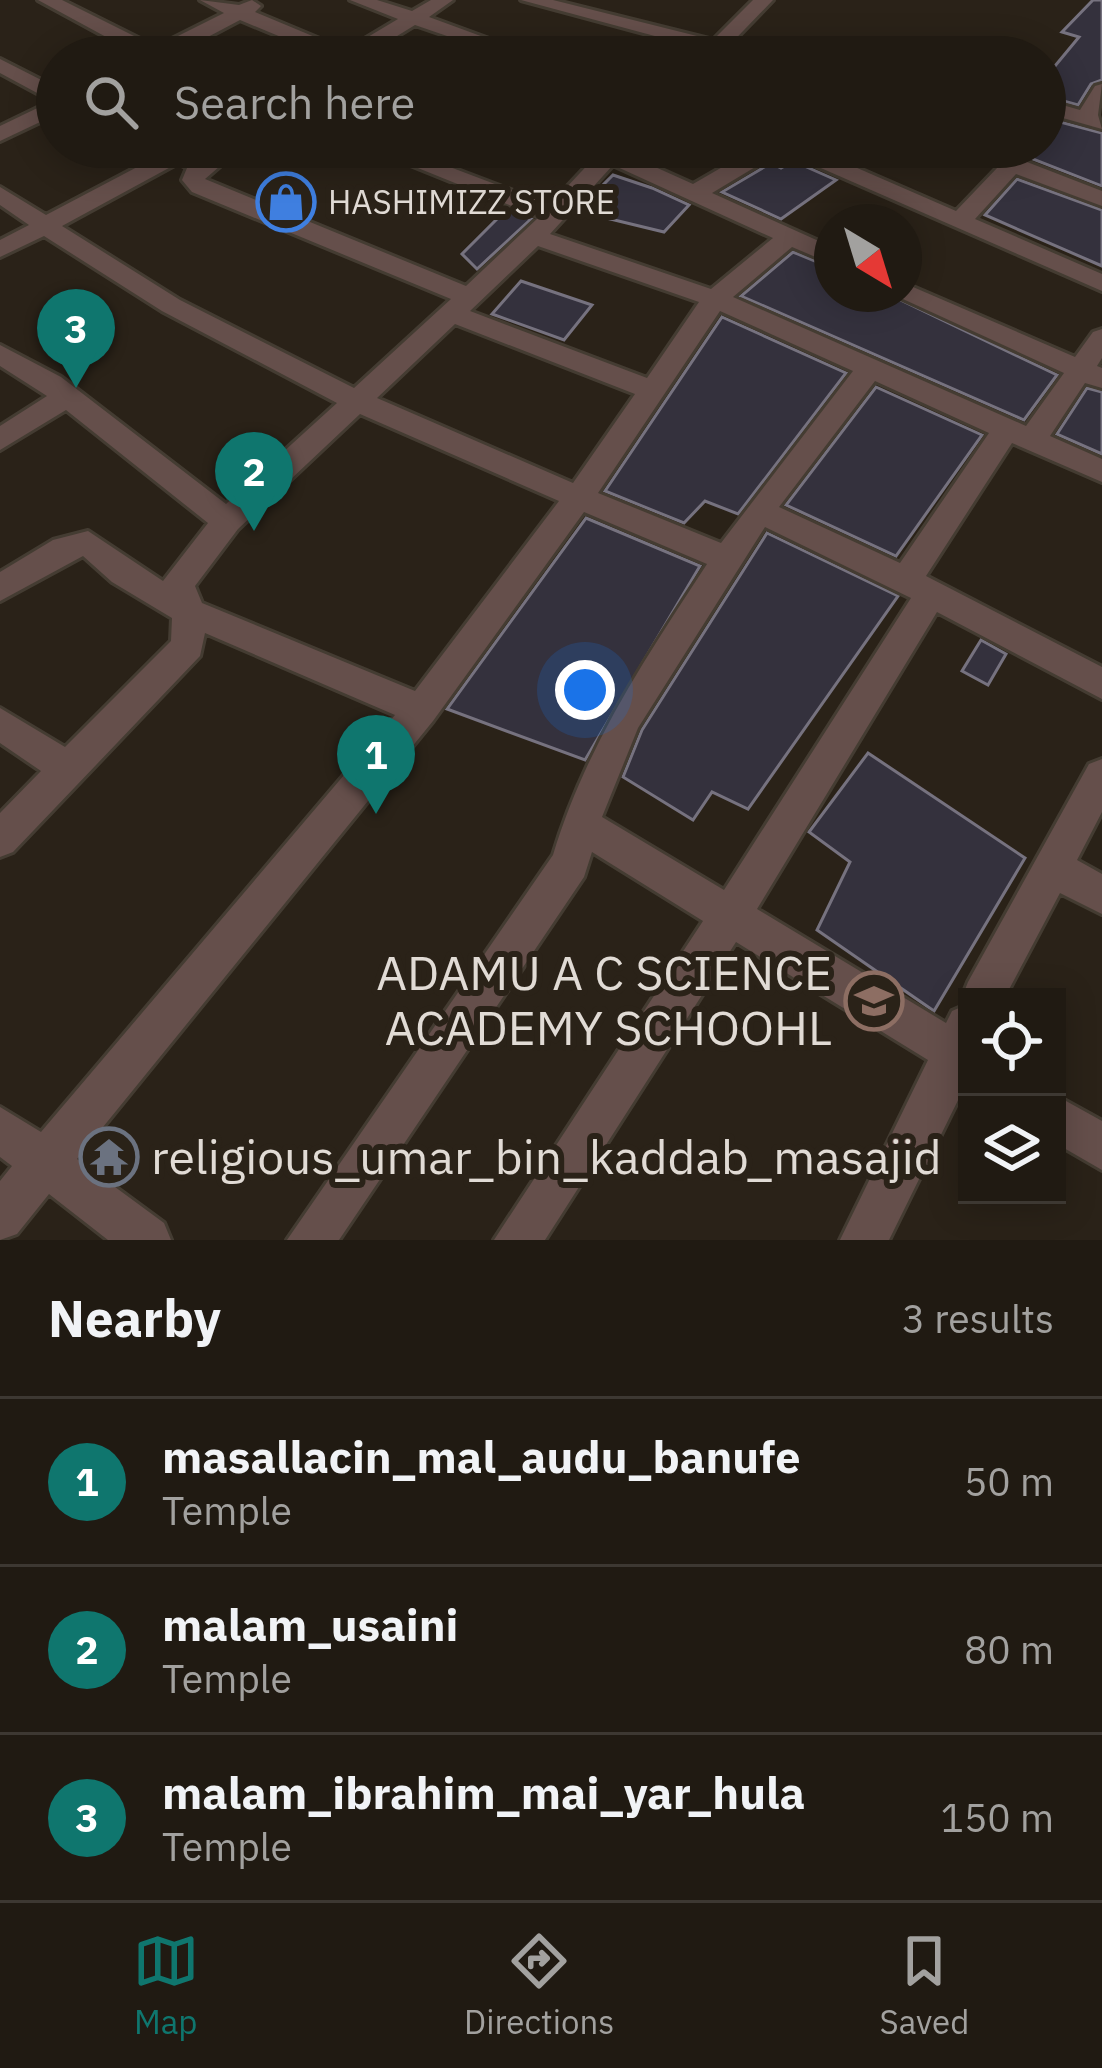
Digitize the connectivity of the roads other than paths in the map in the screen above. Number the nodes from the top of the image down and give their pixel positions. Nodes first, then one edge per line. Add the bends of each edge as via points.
1 (46, 0) edge
2 (208, 0) edge
3 (264, 0) edge
4 (359, 0) edge
5 (444, 0) edge
6 (530, 0) edge
7 (757, 1) edge
8 (238, 14) junction
9 (410, 19) junction
10 (117, 36) edge
11 (196, 36) edge
12 (294, 36) edge
13 (382, 36) edge
14 (463, 36) edge
15 (656, 36) edge
16 (726, 36) edge
17 (0, 65) edge
18 (36, 85) edge
19 (1102, 90) edge
20 (36, 116) edge
21 (1093, 121) edge
22 (0, 134) edge
23 (140, 168) edge
24 (198, 168) edge
25 (204, 168) edge
26 (432, 168) edge
27 (592, 168) edge
28 (647, 168) edge
29 (737, 168) edge
30 (837, 168) edge
31 (1009, 168) edge
32 (1020, 168) edge
33 (195, 175) junction
34 (697, 192) junction
35 (0, 194) edge
36 (1102, 199) edge
37 (555, 215) junction
38 (959, 222) junction
39 (43, 226) junction
40 (791, 235) junction
41 (534, 237) junction
42 (814, 247) edge
43 (0, 250) edge
44 (1102, 283) edge
45 (715, 299) junction
46 (922, 301) edge
47 (461, 306) junction
48 (1102, 338) edge
49 (0, 354) edge
50 (870, 369) junction
51 (1089, 374) edge
52 (652, 390) junction
53 (67, 397) junction
54 (354, 403) junction
55 (1018, 435) junction
56 (0, 440) edge
57 (1102, 472) edge
58 (579, 497) junction
59 (759, 511) junction
60 (227, 521) junction
61 (727, 560) junction
62 (919, 587) junction
63 (0, 588) edge
64 (189, 612) junction
65 (1102, 684) edge
66 (421, 710) junction
67 (0, 724) edge
68 (67, 768) junction
69 (1102, 776) edge
70 (584, 827) junction
71 (0, 838) edge
72 (1053, 868) junction
73 (1102, 895) edge
74 (730, 916) junction
75 (988, 988) edge
76 (958, 1044) edge
77 (958, 1054) edge
78 (1066, 1124) edge
79 (0, 1129) edge
80 (1102, 1147) edge
81 (46, 1163) junction
82 (0, 1217) edge
83 (147, 1240) edge
84 (311, 1240) edge
85 (518, 1240) edge
86 (864, 1240) edge

1 - 10 street
2 - 8 street
3 - 8 street
4 - 9 street
5 - 9 street
6 - 15 street
7 - 16 street
8 - 11 street
8 - 12 street
9 - 13 street
9 - 14 street
17 - 18 street
19 - 21 street
20 - 22 street
23 - 39 street
24 - 33 street
25 - 33 street
26 - 37 street
27 - 37 street
28 - 34 street
29 - 34 street
30 - 38 street
31 - 38 street
32 - 36 street
33 - 47 street via 200,187
34 - 40 street
35 - 39 street
37 - 41 street
38 - 44 street
39 - 43 street
39 - 54 street
40 - 42 street
40 - 45 street
41 - 45 street
41 - 47 street
45 - 50 street
45 - 52 street
46 - 51 street
47 - 52 street
47 - 54 street
48 - 51 street
49 - 53 street
50 - 55 street
50 - 59 street
51 - 55 street
52 - 58 street
53 - 56 street
53 - 60 street
54 - 58 street
54 - 60 street
55 - 57 street
55 - 62 street
58 - 61 street
58 - 66 street
59 - 61 street
59 - 62 street
60 - 64 street via 178,584
61 - 70 street via 625,718 591,790
62 - 65 street
62 - 74 street
63 - 64 street via 88,543
64 - 66 street
64 - 68 street via 188,646
66 - 81 street
67 - 68 street
68 - 71 street
69 - 72 street
70 - 74 street
70 - 84 street via 570,865
72 - 73 street
72 - 75 street
74 - 76 street
74 - 85 street
77 - 86 street
78 - 80 street
79 - 81 street
81 - 82 street
81 - 83 street

